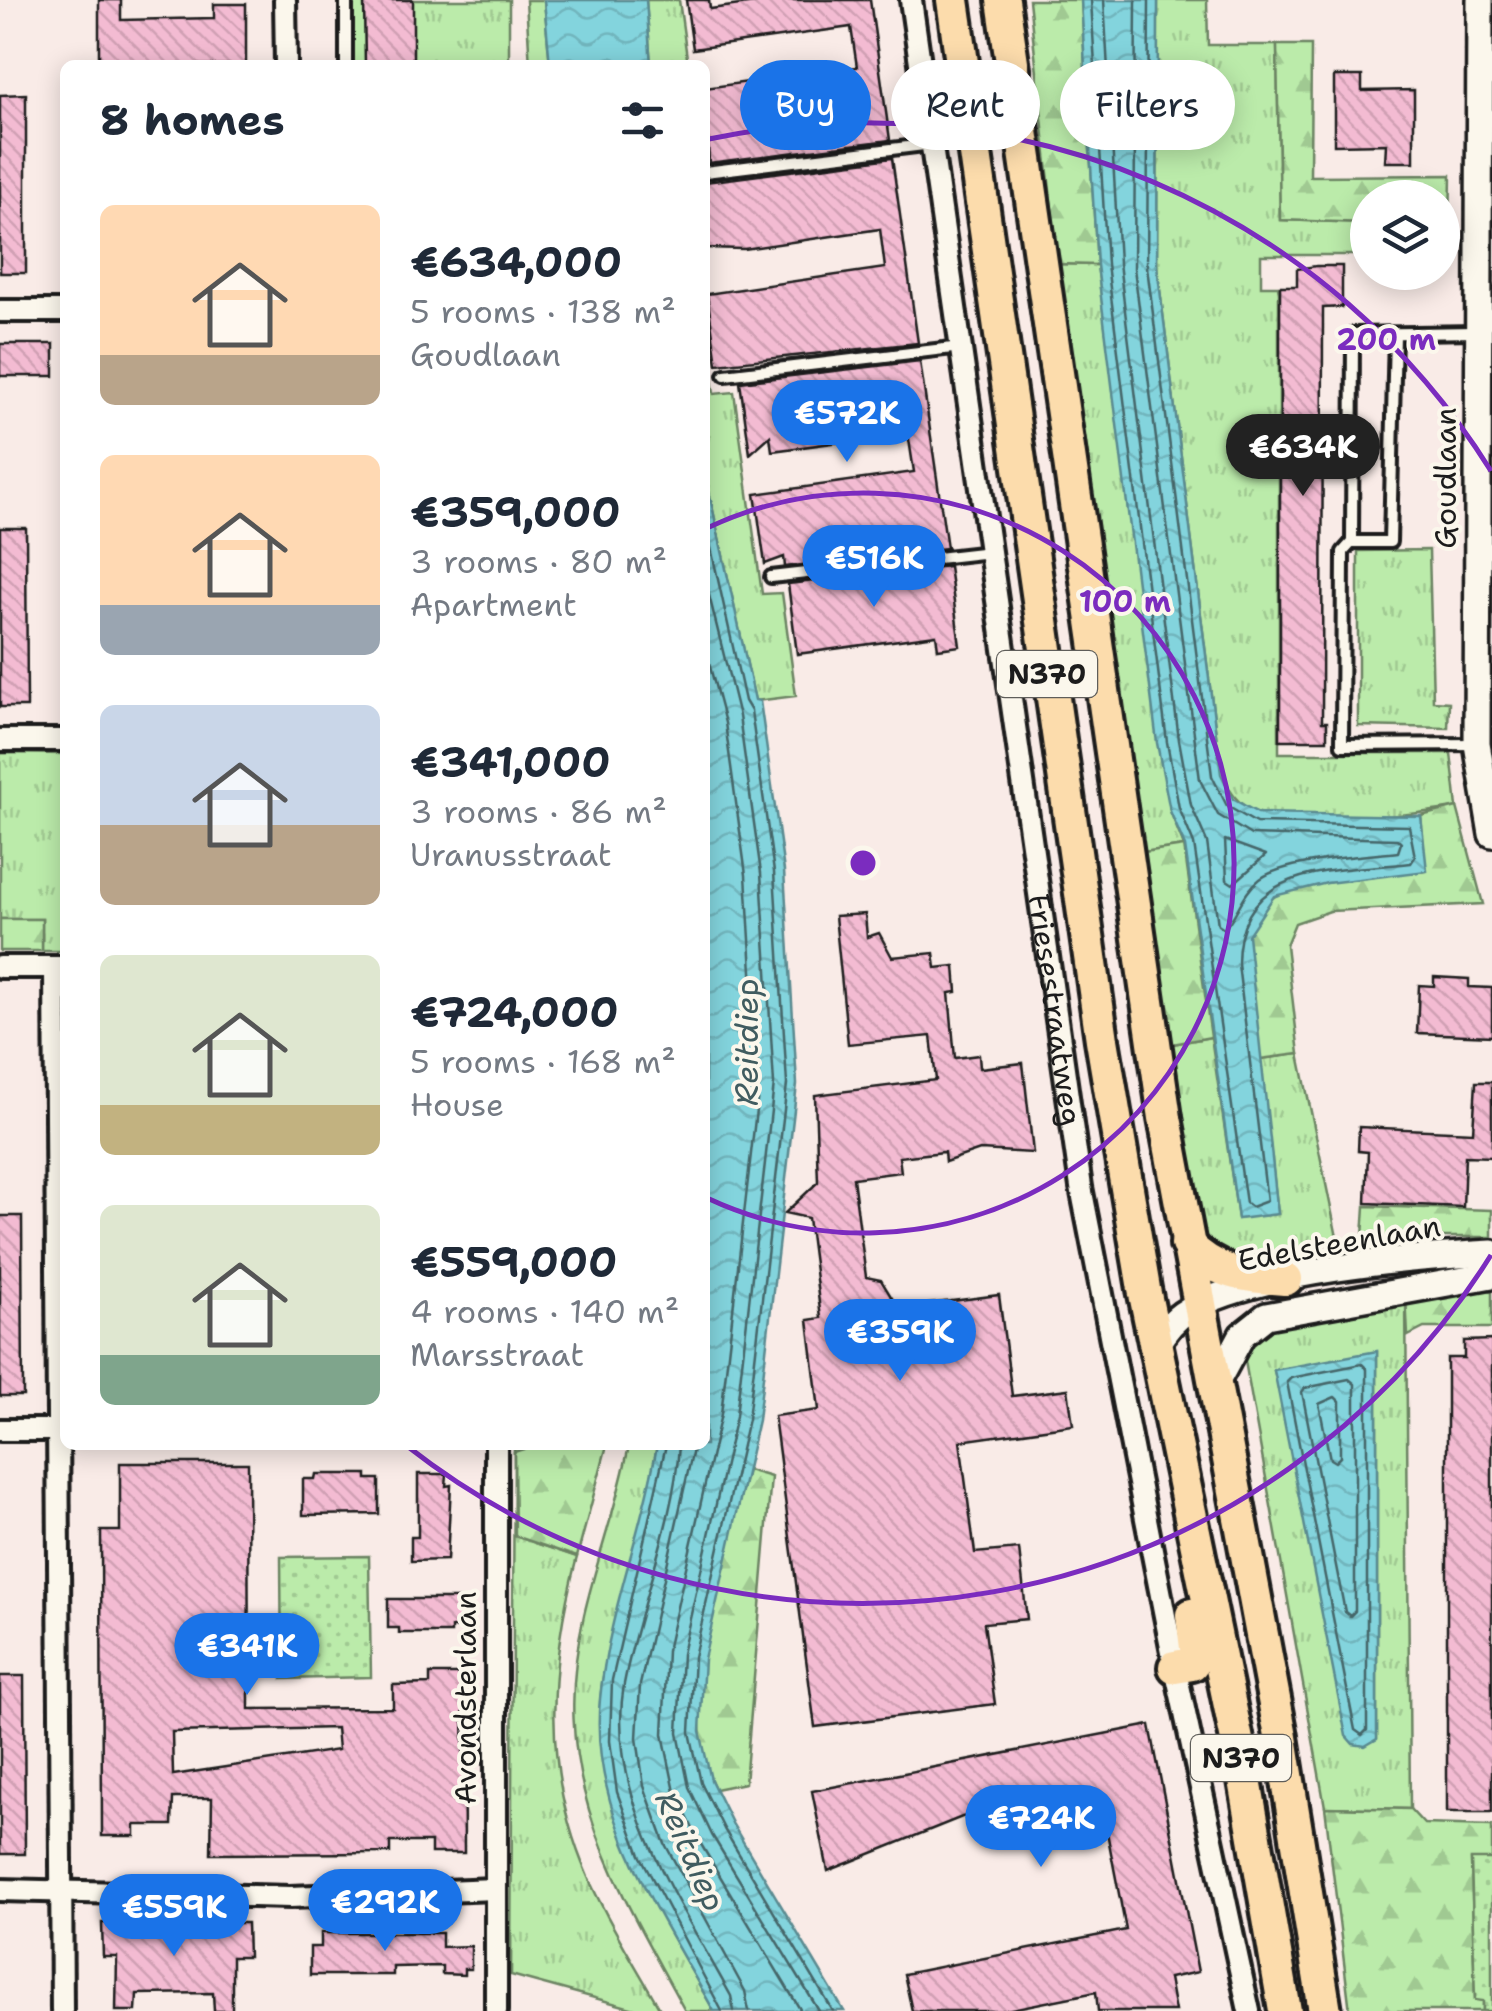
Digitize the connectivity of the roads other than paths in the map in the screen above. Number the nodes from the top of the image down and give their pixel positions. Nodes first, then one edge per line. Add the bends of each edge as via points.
1 (285, 0) edge
2 (346, 0) edge
3 (912, 0) edge
4 (953, 0) edge
5 (1003, 0) edge
6 (1480, 0) edge
7 (286, 60) edge
8 (346, 60) edge
9 (920, 60) edge
10 (891, 149) edge
11 (933, 150) edge
12 (710, 171) edge
13 (1485, 214) edge
14 (0, 311) edge
15 (60, 312) edge
16 (1477, 332) junction
17 (1394, 334) junction
18 (961, 347) junction
19 (725, 375) dead end
20 (1352, 542) junction
21 (990, 552) junction
22 (771, 577) dead end
23 (0, 740) edge
24 (60, 740) edge
25 (1477, 744) junction
26 (1485, 774) edge
27 (1492, 834) edge
28 (0, 967) edge
29 (60, 967) edge
30 (1187, 1244) junction
31 (1492, 1253) edge
32 (1492, 1274) edge
33 (1286, 1279) junction
34 (1199, 1305) junction
35 (1156, 1346) junction
36 (1215, 1386) junction
37 (0, 1430) edge
38 (60, 1430) edge
39 (61, 1450) edge
40 (496, 1450) edge
41 (1195, 1534) junction
42 (1175, 1667) junction
43 (0, 1890) edge
44 (62, 1890) junction
45 (494, 1890) junction
46 (62, 2011) edge
47 (496, 2011) edge
48 (1249, 2011) edge
49 (1285, 2011) edge
50 (1325, 2011) edge

1 - 7 street
2 - 8 lane
3 - 9 street, Friesestraatweg
4 - 35 highway, Friesestraatweg / N370 via 1061,776
5 - 30 highway, N370 via 1108,752
6 - 13 street, Goudlaan
10 - 12 lane
11 - 18 street, Friesestraatweg
13 - 16 street, Goudlaan
14 - 15 street
16 - 17 lane
16 - 25 street, Goudlaan
17 - 20 lane via 1390,542
17 - 20 lane via 1354,334
18 - 19 lane
18 - 21 street, Friesestraatweg
20 - 25 lane via 1343,552 1342,745
21 - 22 lane
21 - 42 street, Friesestraatweg via 1081,1186
23 - 24 street
25 - 26 street, Goudlaan
26 - 27 street, Goudlaan
28 - 29 street
30 - 33 highway via 1227,1274
30 - 34 highway, N370
31 - 33 street, Edelsteenlaan via 1401,1258
32 - 36 street, Edelsteenlaan via 1259,1319 1242,1335
33 - 34 street, Edelsteenlaan
34 - 35 street, Edelsteenlaan via 1169,1326
34 - 36 highway, N370
35 - 41 highway, Friesestraatweg / N370
36 - 50 highway, N370
37 - 38 street
39 - 44 street
40 - 45 street, Avondsterlaan
41 - 42 highway via 1182,1568 1197,1656
41 - 49 highway, Friesestraatweg / N370
42 - 48 street, Friesestraatweg
43 - 44 street
44 - 45 street via 290,1898
44 - 46 street
45 - 47 street, Avondsterlaan

